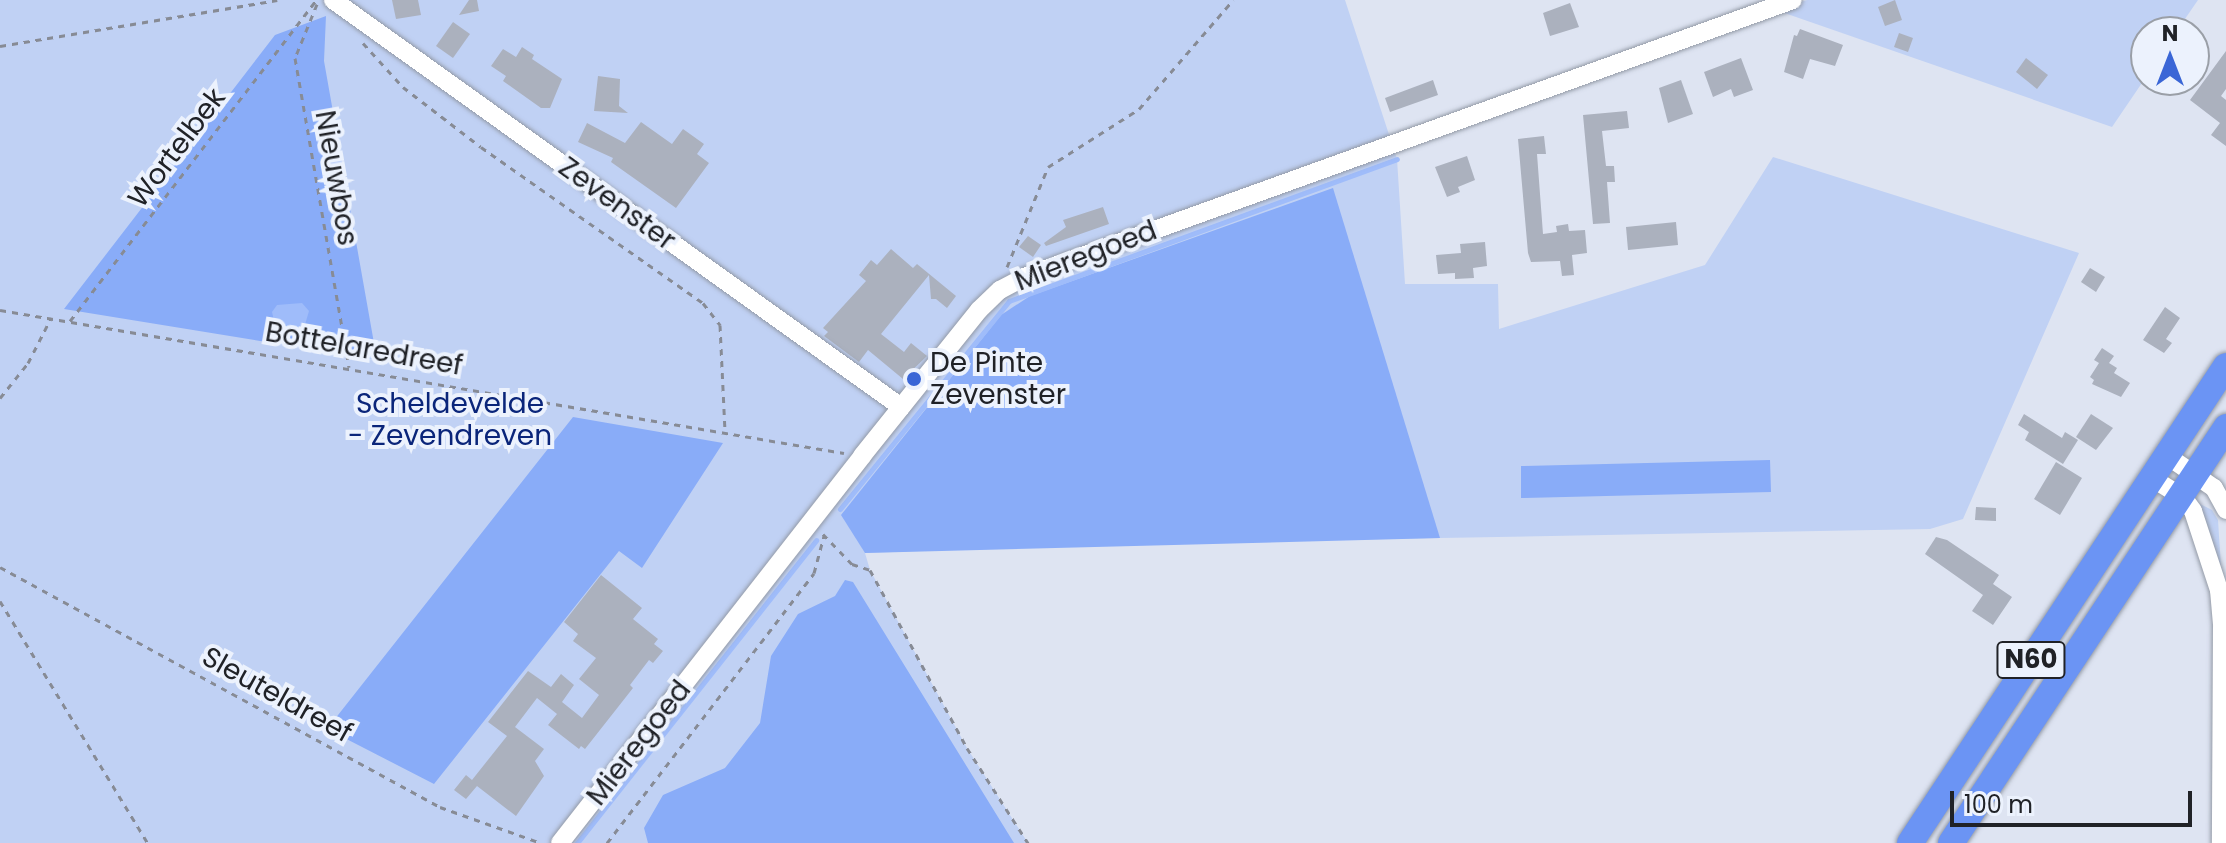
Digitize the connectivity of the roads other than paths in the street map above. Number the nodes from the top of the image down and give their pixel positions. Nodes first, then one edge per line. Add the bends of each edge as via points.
1 (333, 0) edge
2 (1793, 0) edge
3 (2226, 366) edge
4 (901, 407) junction
5 (2226, 427) edge
6 (2166, 455) junction
7 (2197, 475) junction
8 (2152, 478) junction
9 (2183, 497) junction
10 (2226, 510) edge
11 (2224, 622) edge
12 (560, 843) edge
13 (1910, 843) edge
14 (1951, 843) edge
15 (2221, 843) edge

1 - 4 street, Zevenster
2 - 4 street, Mieregoed via 1024,277 1000,290
3 - 6 highway, N60
4 - 12 street, Mieregoed
5 - 7 highway, N60
6 - 7 street
6 - 8 highway, N60
7 - 9 highway, N60
7 - 10 street via 2214,488
8 - 9 street
8 - 13 highway, N60
9 - 11 street via 2212,563
9 - 14 highway, N60
11 - 15 street

